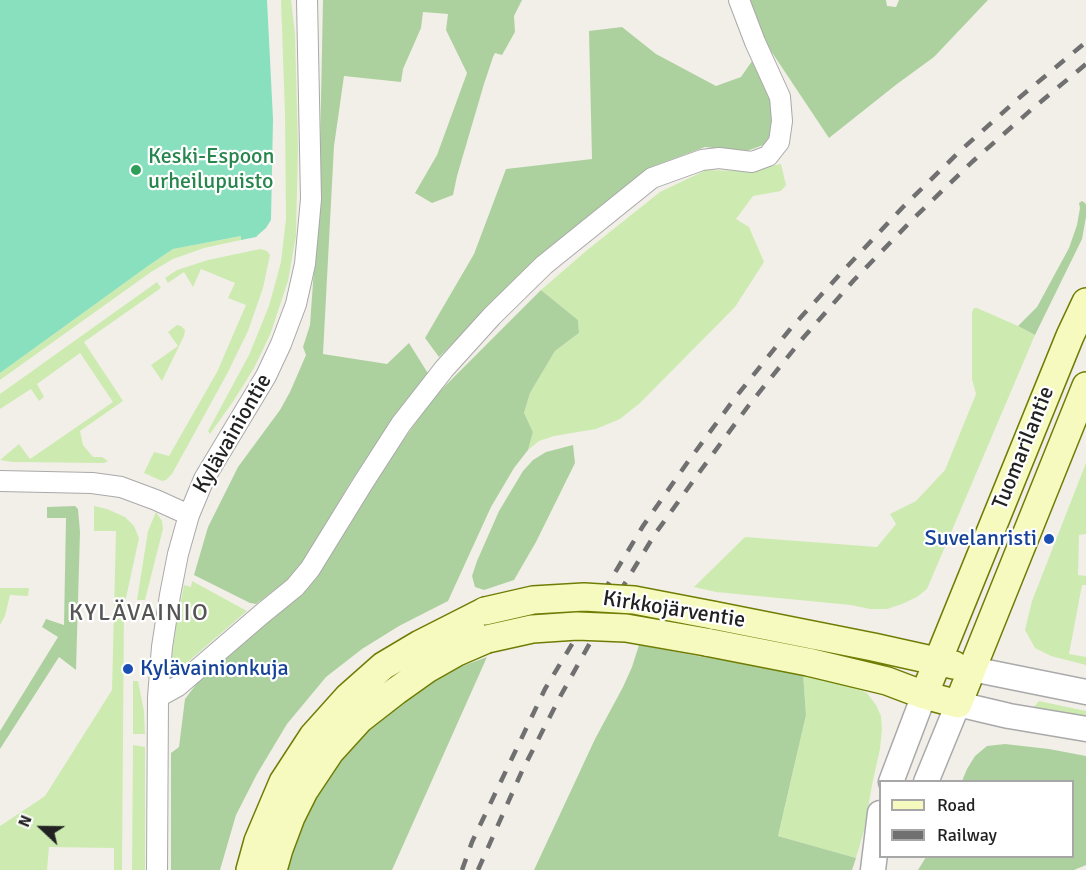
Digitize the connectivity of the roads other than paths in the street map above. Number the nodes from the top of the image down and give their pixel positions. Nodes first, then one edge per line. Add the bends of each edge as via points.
1 (307, 0) edge
2 (739, 0) edge
3 (1086, 302) edge
4 (1086, 386) edge
5 (0, 481) edge
6 (189, 515) junction
7 (938, 661) junction
8 (972, 669) junction
9 (1086, 692) edge
10 (924, 695) junction
11 (158, 697) junction
12 (958, 704) junction
13 (1086, 729) edge
14 (892, 780) edge
15 (927, 780) edge
16 (879, 821) edge
17 (157, 870) edge
18 (250, 870) edge
19 (273, 870) edge
20 (873, 870) edge

1 - 6 street, Kylävainiontie via 311,199 305,264 296,304 272,364 204,479
2 - 11 street via 780,98 782,121 778,142 768,156 752,162 702,160 652,178 544,265 444,369 401,424 295,587 178,686
3 - 7 main road, Tuomarilantie
4 - 8 main road, Tuomarilantie
5 - 6 street via 121,487
6 - 11 street, Kylävainiontie via 170,595
7 - 8 main road, Kirkkojärventie
7 - 10 main road, Tuomarilantie
7 - 18 main road, Kirkkojärventie, bridge via 634,600 533,600 485,611 383,666 348,697 313,736 283,782
8 - 9 street
8 - 12 main road, Tuomarilantie
10 - 12 main road, Kirkkojärventie
10 - 14 street
10 - 19 main road, Kirkkojärventie, bridge via 887,681 808,662 626,628 532,629 487,639 419,675 360,719 330,752 304,791
11 - 17 street, Kylävainiontie
12 - 13 street
12 - 15 street
16 - 20 street

